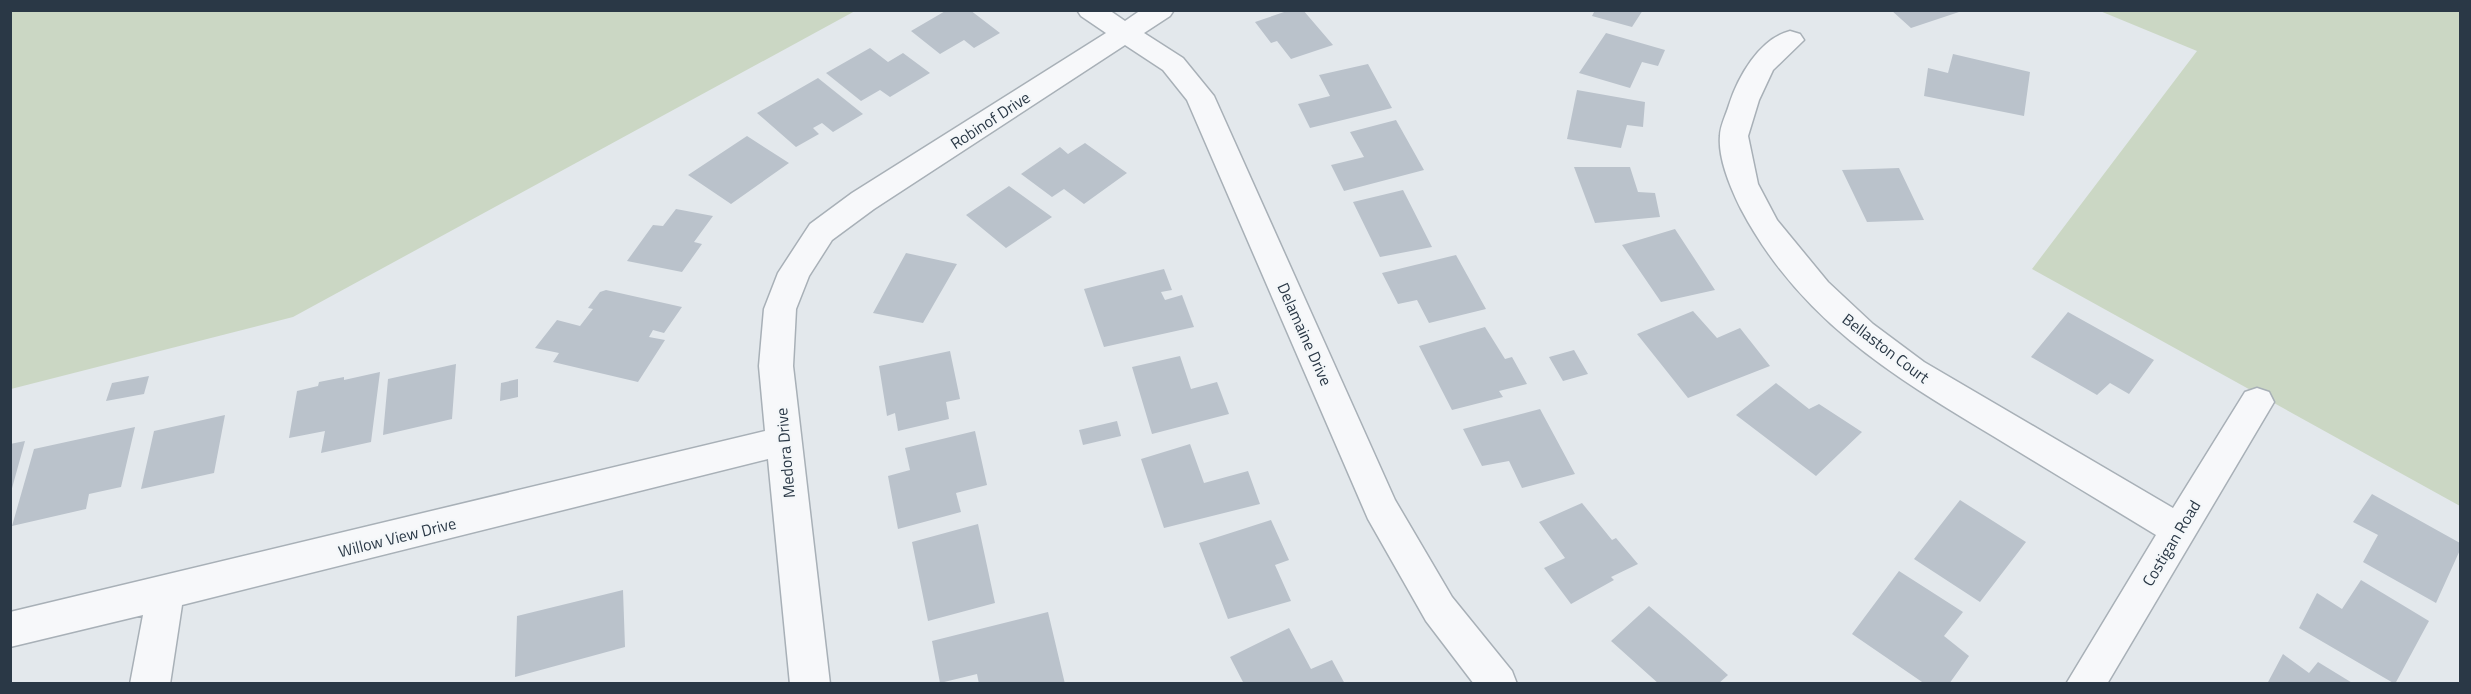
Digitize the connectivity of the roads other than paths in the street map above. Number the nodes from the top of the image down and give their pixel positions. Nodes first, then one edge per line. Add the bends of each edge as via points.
1 (1090, 10) edge
2 (1161, 10) edge
3 (1125, 33) junction
4 (1790, 40) dead end
5 (821, 232) joint
6 (2257, 402) dead end
7 (784, 441) junction
8 (2180, 530) junction
9 (165, 594) junction
10 (10, 630) edge
11 (150, 684) edge
12 (810, 684) edge
13 (1498, 684) edge
14 (2085, 684) edge

1 - 3 street, Delamaine Drive
2 - 3 street, Robinof Drive
3 - 5 street, Robinof Drive
3 - 13 street, Delamaine Drive via 1173,64 1200,96 1381,508 1439,609
4 - 8 street, Bellaston Court via 1762,65 1734,136 1743,184 1766,227 1817,291 1861,333 1912,371
5 - 7 street, Medora Drive via 794,273 780,309 776,366
6 - 8 street, Costigan Road
7 - 9 street, Willow View Drive
7 - 12 street, Medora Drive
8 - 14 street, Costigan Road
9 - 10 street, Willow View Drive
9 - 11 street

